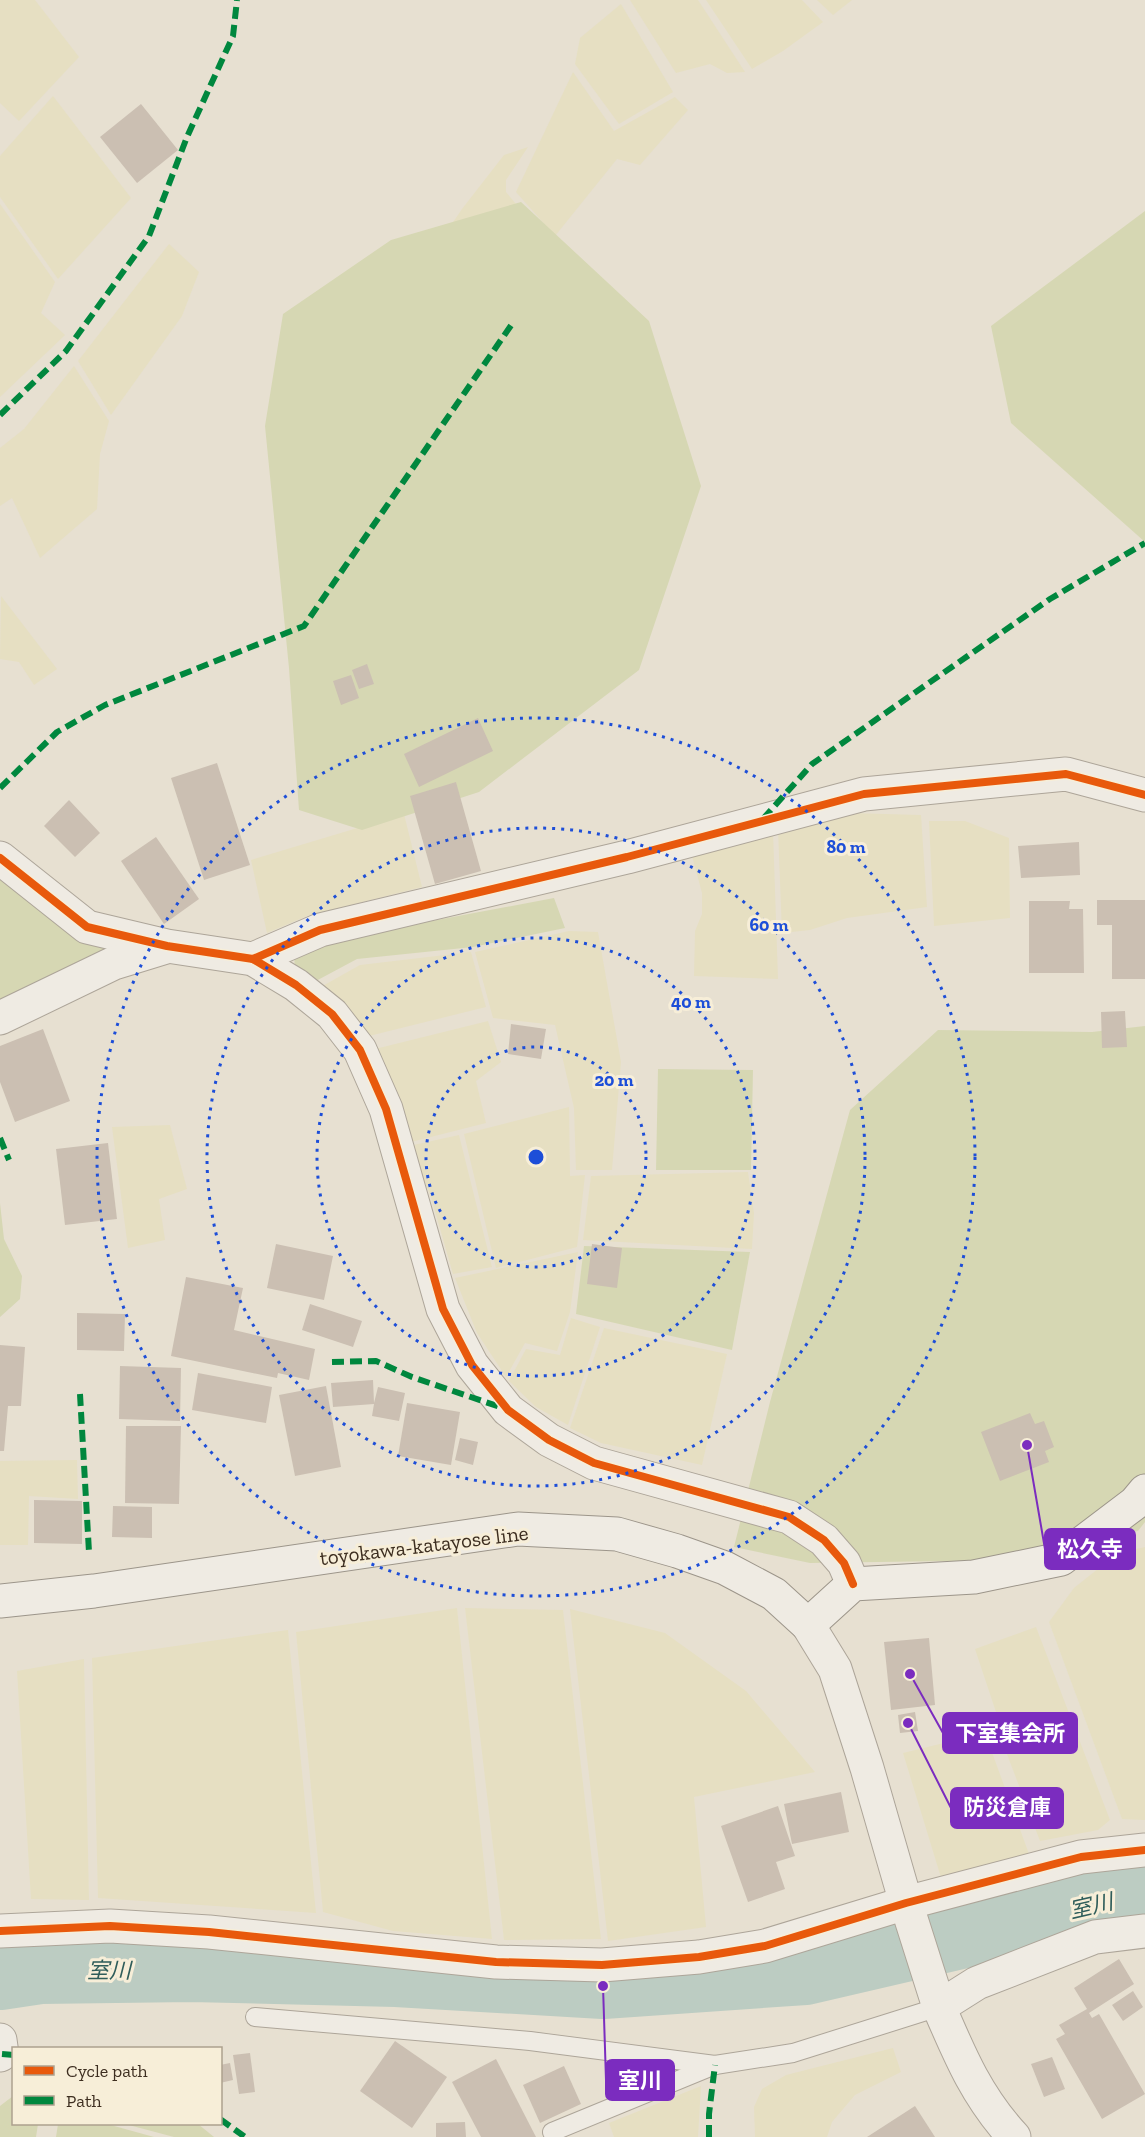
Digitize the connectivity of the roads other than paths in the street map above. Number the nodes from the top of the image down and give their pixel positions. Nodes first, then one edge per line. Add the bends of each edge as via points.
1 (1145, 795) edge
2 (0, 858) edge
3 (167, 946) junction
4 (253, 959) junction
5 (0, 1018) edge
6 (1145, 1491) edge
7 (854, 1584) junction
8 (0, 1601) edge
9 (808, 1625) junction
10 (1145, 1850) edge
11 (906, 1903) junction
12 (0, 1931) edge
13 (1145, 1931) edge
14 (939, 2007) junction
15 (255, 2017) dead end
16 (0, 2040) edge
17 (0, 2055) edge
18 (715, 2065) junction
19 (552, 2132) dead end
20 (1014, 2137) edge

1 - 4 street via 1066,774 864,794 627,857 320,930
2 - 3 street via 87,927
3 - 4 street
3 - 5 street via 114,963
4 - 7 street via 296,985 332,1014 360,1050 386,1109 443,1309 472,1365 508,1410 549,1440 594,1463 789,1517 824,1540 844,1563
6 - 7 street via 1135,1503 1061,1559 974,1577
7 - 9 street
8 - 9 street, toyokawa-katayose line via 94,1591 518,1529 617,1534 677,1551 725,1568 774,1594
9 - 11 street, toyokawa-katayose line via 835,1669
10 - 11 street via 1081,1857
11 - 12 street via 765,1946 699,1957 602,1965 496,1962 209,1932 110,1926
11 - 14 street, toyokawa-katayose line
13 - 14 street via 1095,1937 977,1983
14 - 18 lane via 793,2053
14 - 20 street, toyokawa-katayose line via 965,2067 994,2116
15 - 18 lane via 530,2041
16 - 17 street
18 - 19 lane

